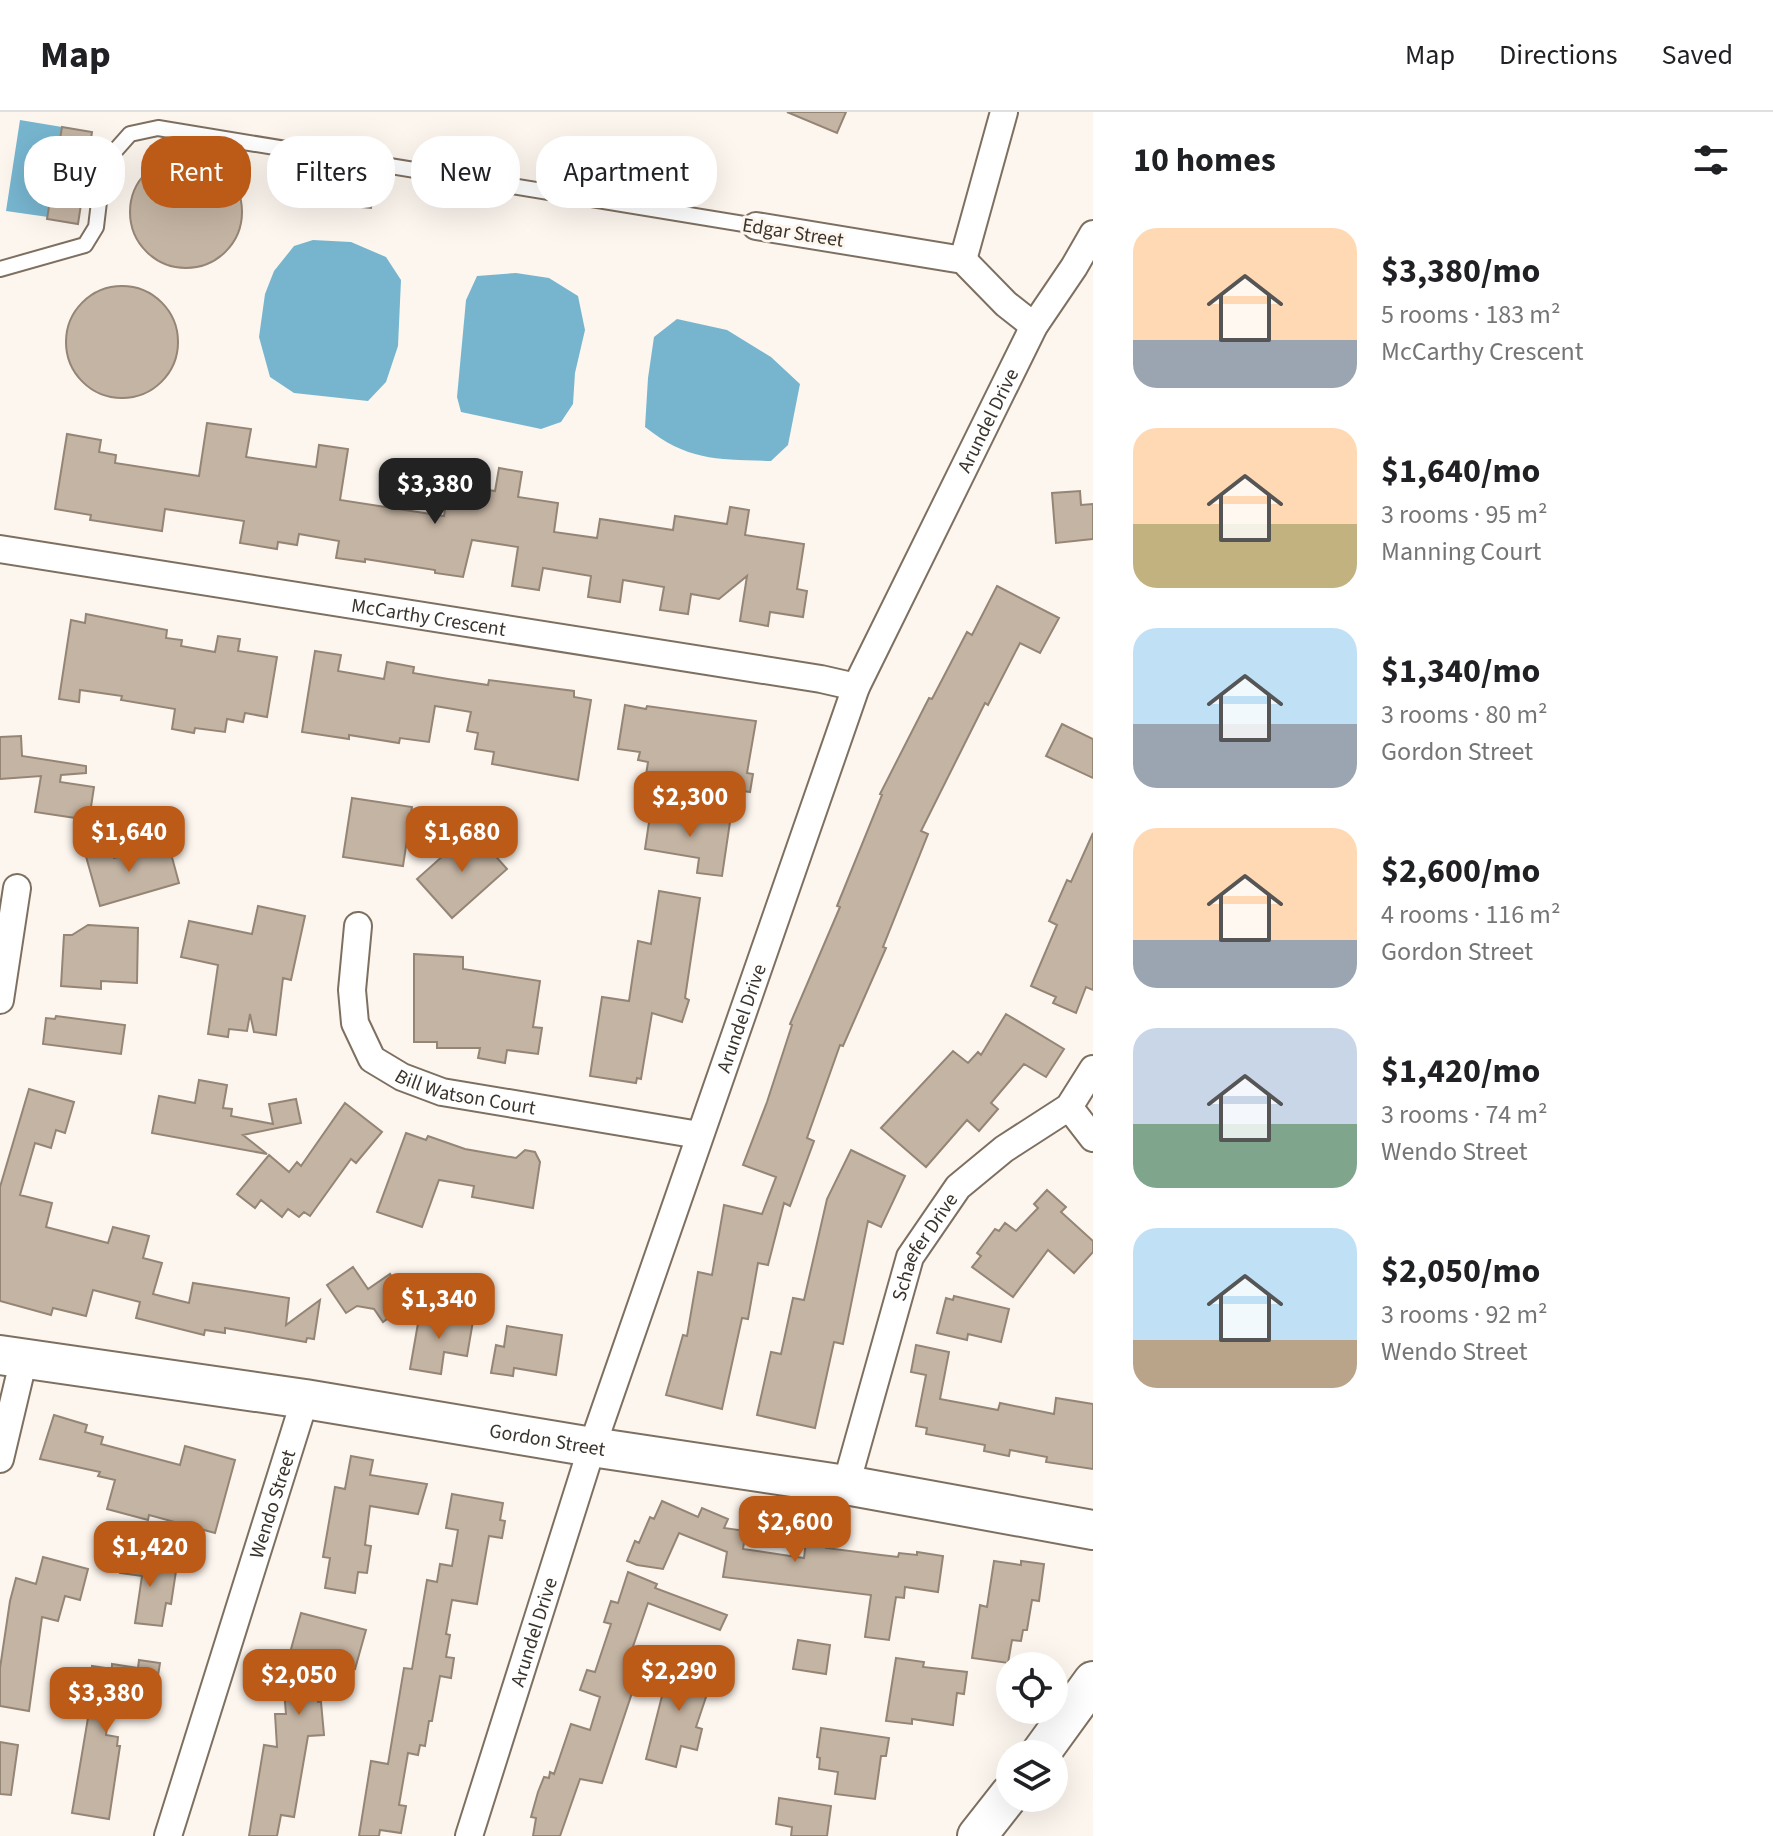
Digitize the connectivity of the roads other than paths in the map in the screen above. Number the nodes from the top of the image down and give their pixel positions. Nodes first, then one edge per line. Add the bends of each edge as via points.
1 (1004, 112) edge
2 (756, 226) joint
3 (1093, 234) edge
4 (963, 260) junction
5 (0, 269) edge
6 (1034, 326) junction
7 (0, 549) edge
8 (856, 687) junction
9 (17, 888) dead end
10 (358, 926) dead end
11 (0, 1000) edge
12 (1093, 1069) edge
13 (1069, 1107) junction
14 (699, 1135) junction
15 (1093, 1138) edge
16 (12, 1357) edge
17 (305, 1399) junction
18 (592, 1447) junction
19 (0, 1459) edge
20 (846, 1485) junction
21 (1093, 1530) edge
22 (1093, 1681) edge
23 (1050, 1740) edge
24 (996, 1812) edge
25 (168, 1836) edge
26 (469, 1836) edge
27 (977, 1836) edge

1 - 4 street
2 - 4 street, Edgar Street
2 - 5 lane, Edgar Street via 158,128 130,134 114,152 101,185 96,227 85,245
3 - 6 street, Arundel Drive
4 - 6 street
6 - 8 street, Arundel Drive
7 - 8 street, McCarthy Crescent
8 - 14 street, Arundel Drive
9 - 11 street
10 - 14 street, Bill Watson Court via 352,990 355,1023 372,1059 442,1092
12 - 13 street, Schaefer Drive
13 - 15 street
13 - 20 street, Schaefer Drive via 958,1187 910,1257
14 - 18 street, Arundel Drive
16 - 17 street, Gordon Street
16 - 19 street
17 - 18 street, Gordon Street
17 - 25 street, Wendo Street
18 - 20 street, Gordon Street
18 - 26 street, Arundel Drive
20 - 21 street, Gordon Street
22 - 23 street
24 - 27 street

